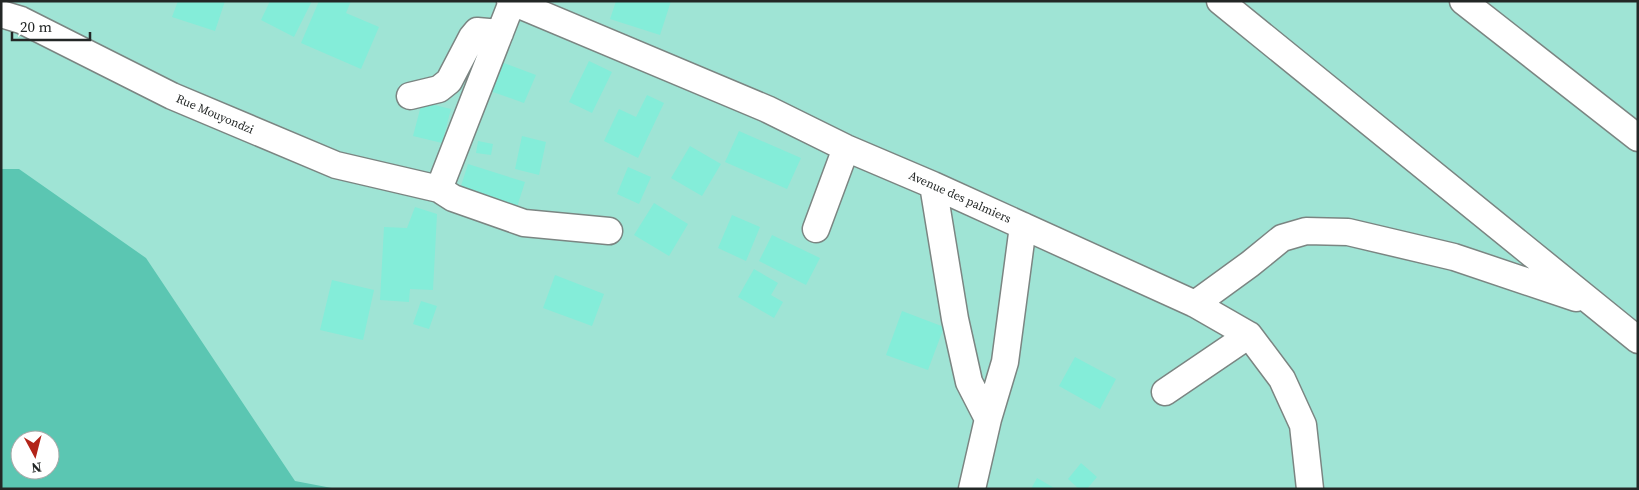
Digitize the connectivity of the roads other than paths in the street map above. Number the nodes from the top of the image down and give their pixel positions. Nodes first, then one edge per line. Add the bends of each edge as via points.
1 (1220, 1) edge
2 (1462, 1) edge
3 (511, 2) edge
4 (1, 14) edge
5 (500, 33) junction
6 (410, 96) dead end
7 (1638, 138) edge
8 (846, 148) junction
9 (933, 185) junction
10 (439, 189) junction
11 (1023, 226) junction
12 (816, 229) dead end
13 (609, 231) dead end
14 (1194, 304) junction
15 (1592, 304) junction
16 (1249, 335) junction
17 (1638, 340) edge
18 (1165, 392) dead end
19 (988, 419) junction
20 (1314, 486) edge
21 (972, 489) edge

1 - 15 street
2 - 7 street
3 - 5 street
3 - 8 street, Avenue des palmiers via 767,109
4 - 10 street, Rue Mouyondzi via 21,20 172,96 336,165
5 - 6 street via 477,31 449,81 439,89
5 - 10 street
8 - 9 street, Avenue des palmiers
8 - 12 street
9 - 11 street, Avenue des palmiers
9 - 19 street via 969,382
10 - 13 street, Rue Mouyondzi via 454,198 524,223
11 - 14 street, Avenue des palmiers
11 - 19 street via 1005,362
14 - 15 street via 1282,238 1306,231 1348,232 1454,257
14 - 16 street, Avenue des palmiers
15 - 17 street
16 - 18 street
16 - 20 street, Avenue des palmiers via 1282,379 1303,425
19 - 21 street

